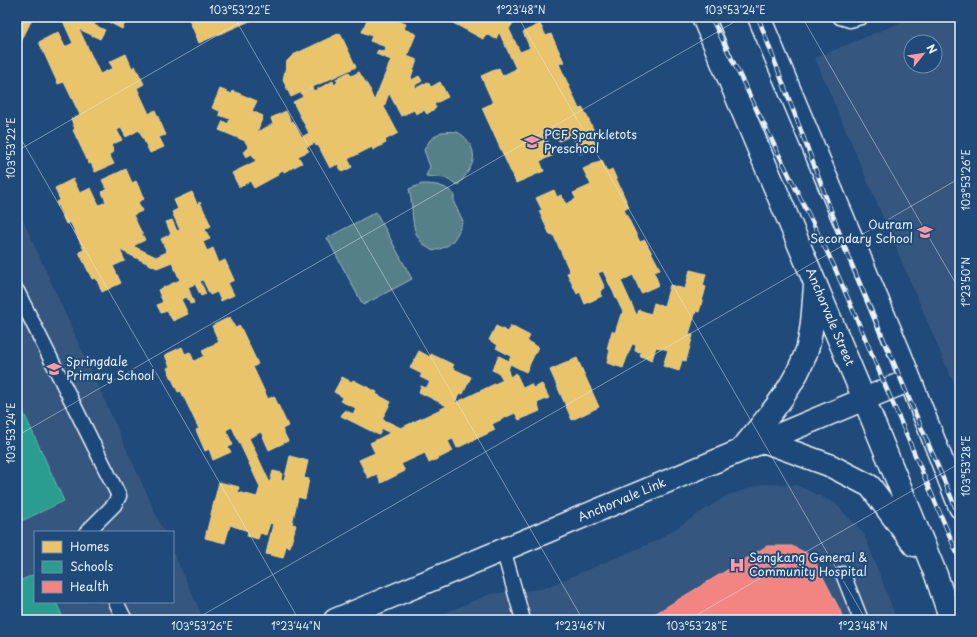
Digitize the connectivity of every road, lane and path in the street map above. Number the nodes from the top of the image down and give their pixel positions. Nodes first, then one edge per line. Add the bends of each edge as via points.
1 (703, 17) edge
2 (758, 17) edge
3 (840, 17) edge
4 (861, 17) edge
5 (816, 283) junction
6 (17, 291) edge
7 (910, 380) junction
8 (864, 399) junction
9 (763, 441) junction
10 (740, 450) junction
11 (960, 507) edge
12 (88, 531) edge
13 (503, 549) junction
14 (843, 574) dead end
15 (936, 575) junction
16 (116, 603) edge
17 (125, 620) edge
18 (334, 620) edge
19 (523, 620) edge
20 (861, 620) edge
21 (951, 620) edge

1 - 5 street, Anchorvale Street
2 - 7 street
3 - 4 lane via 850,20
5 - 8 street, Anchorvale Street
5 - 10 street via 812,324 799,371 781,401
6 - 12 lane via 119,496 114,505
7 - 8 street, Anchorvale Link
7 - 11 street
8 - 9 street, Anchorvale Link
8 - 15 street, Anchorvale Street
9 - 10 street, Anchorvale Link
9 - 15 street via 829,464 870,486
10 - 13 street, Anchorvale Link
13 - 18 street, Anchorvale Link
13 - 19 lane
14 - 20 lane
15 - 21 street, Anchorvale Street
16 - 17 lane

